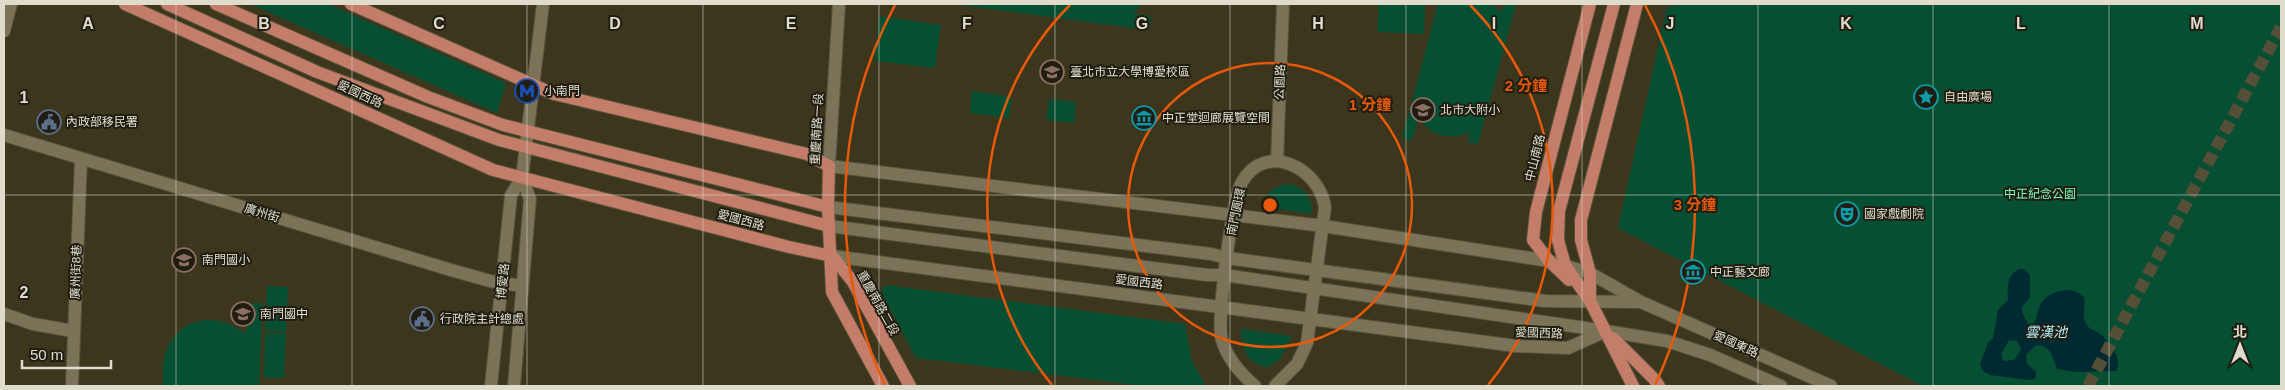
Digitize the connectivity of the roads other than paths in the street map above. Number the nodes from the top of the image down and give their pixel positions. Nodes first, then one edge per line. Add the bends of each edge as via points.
1 (10, 4) edge
2 (126, 4) edge
3 (167, 4) edge
4 (216, 4) edge
5 (351, 4) edge
6 (543, 4) edge
7 (839, 4) edge
8 (1283, 4) edge
9 (1590, 4) edge
10 (1614, 4) edge
11 (1637, 4) edge
12 (4, 31) edge
13 (533, 84) junction
14 (528, 131) junction
15 (4, 135) edge
16 (526, 148) junction
17 (81, 159) junction
18 (1277, 161) junction
19 (829, 166) junction
20 (522, 178) junction
21 (828, 206) junction
22 (1233, 215) junction
23 (829, 226) junction
24 (1323, 226) junction
25 (832, 256) junction
26 (1227, 258) junction
27 (1549, 261) junction
28 (1565, 265) junction
29 (1316, 270) junction
30 (1590, 273) junction
31 (1224, 275) junction
32 (503, 283) junction
33 (522, 286) junction
34 (1315, 288) junction
35 (1590, 301) junction
36 (1641, 302) junction
37 (1222, 307) junction
38 (4, 314) edge
39 (1311, 319) junction
40 (74, 331) junction
41 (1606, 331) junction
42 (72, 386) edge
43 (491, 386) edge
44 (514, 386) edge
45 (883, 386) edge
46 (910, 386) edge
47 (1255, 386) edge
48 (1275, 386) edge
49 (1633, 386) edge
50 (1659, 386) edge
51 (1781, 386) edge
52 (1831, 386) edge

1 - 12 street
2 - 20 main road, 愛國西路 via 493,170
3 - 16 main road, 愛國西路 via 317,72
4 - 14 main road, 愛國西路 via 428,97 502,125
5 - 13 main road
6 - 13 street, 博愛路
7 - 19 street, 重慶南路一段
8 - 18 street, 公園路
9 - 27 main road, 中山南路 via 1536,212 1534,240
10 - 28 main road, 中山南路 via 1559,212 1558,240
11 - 30 main road, 中山南路 via 1581,220 1581,240
13 - 14 street, 博愛路
13 - 19 main road via 554,94 807,154
14 - 16 street, 博愛路
14 - 21 main road, 愛國西路
15 - 17 street, 廣州街
16 - 20 street, 博愛路
16 - 23 main road, 愛國西路
17 - 32 street, 廣州街
17 - 40 street, 廣州街8巷
18 - 22 street, 南門圓環 via 1267,163 1248,175 1242,183
18 - 24 street via 1290,163 1315,181 1323,195
19 - 21 main road, 重慶南路一段
19 - 22 street
20 - 25 main road, 愛國西路
20 - 32 street, 博愛路 via 512,195
20 - 33 street, 博愛路 via 530,198
21 - 23 main road, 重慶南路一段
21 - 26 street, 愛國西路
22 - 24 street
22 - 26 street, 南門圓環
23 - 25 main road, 重慶南路一段
23 - 31 street, 愛國西路
24 - 27 street
24 - 29 street
25 - 37 street, 愛國西路
25 - 45 main road via 834,298
25 - 46 main road, 重慶南路二段 via 853,282
26 - 29 street, 愛國西路
26 - 31 street, 南門圓環
27 - 28 street
27 - 35 main road, 中山南路
28 - 30 street, 愛國東路
28 - 35 main road, 中山南路
29 - 34 street
29 - 35 street, 愛國西路 via 1546,301
30 - 35 main road, 中山南路
30 - 36 street, 愛國東路
31 - 34 street, 愛國西路
31 - 37 street, 南門圓環
32 - 33 street, 廣州街
32 - 43 street, 博愛路
33 - 44 street, 博愛路
34 - 39 street
34 - 41 street, 愛國西路
35 - 36 street, 愛國東路
35 - 41 main road, 中山南路
36 - 52 street, 愛國東路
37 - 39 street, 愛國西路
37 - 47 street, 南門圓環 via 1221,339 1232,361
38 - 40 street via 33,324
39 - 41 street, 愛國西路 via 1524,347 1568,348
39 - 48 street via 1303,354
40 - 42 street, 廣州街8巷
41 - 49 main road, 中山南路
41 - 50 main road
41 - 51 street, 愛國東路 via 1667,341 1710,355

